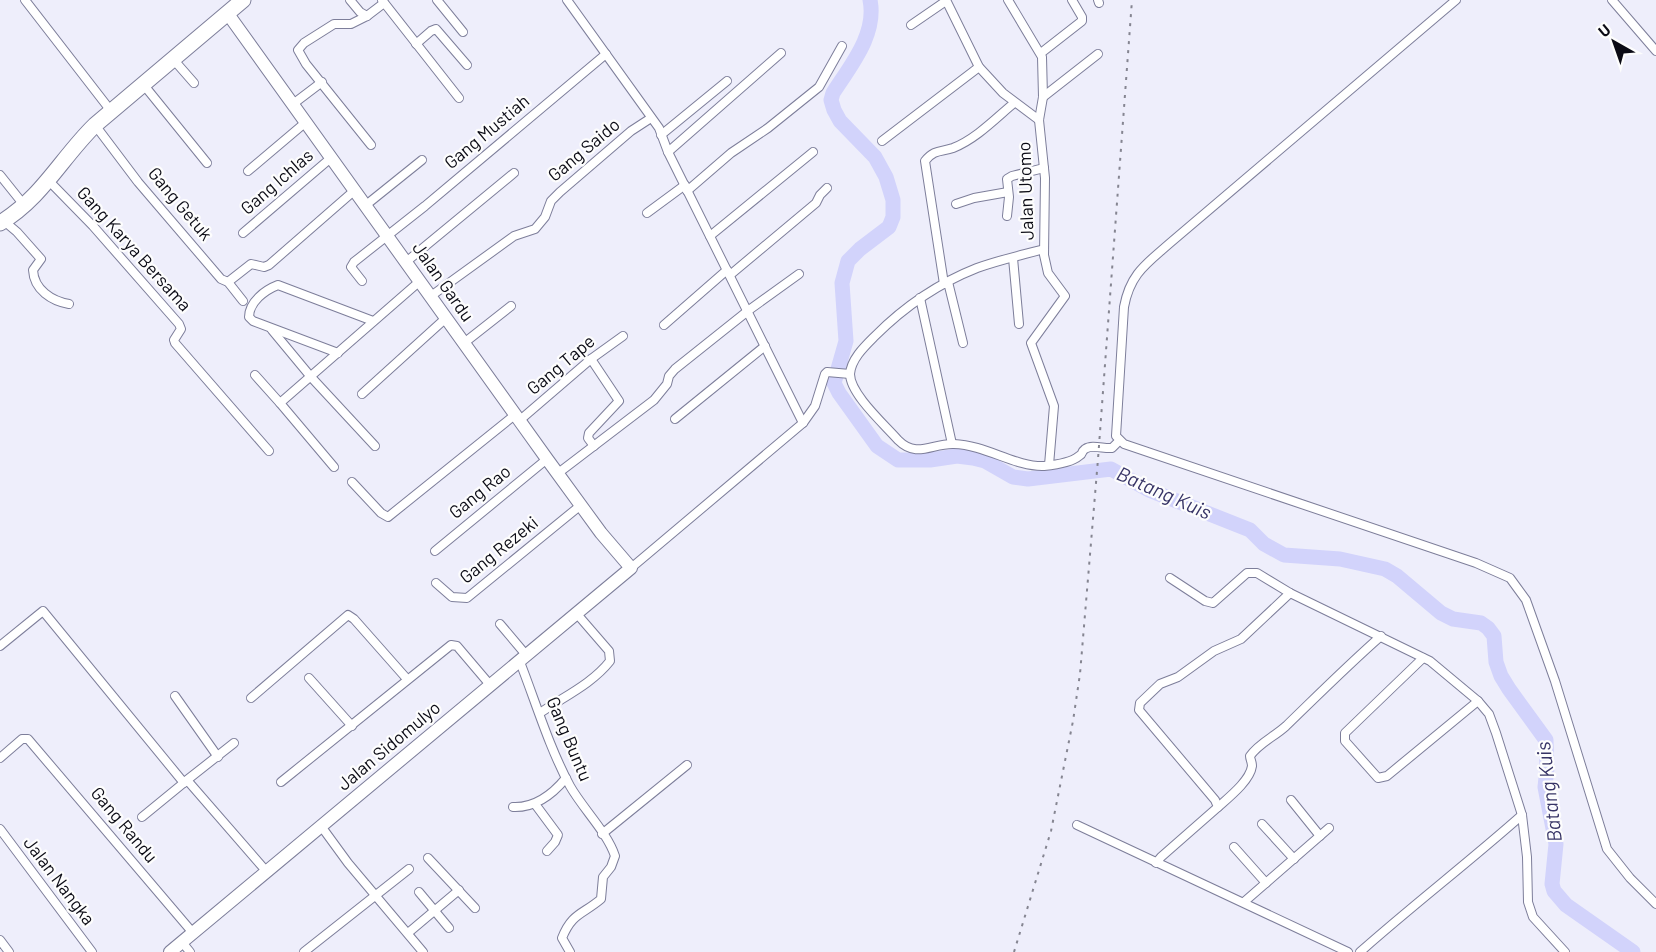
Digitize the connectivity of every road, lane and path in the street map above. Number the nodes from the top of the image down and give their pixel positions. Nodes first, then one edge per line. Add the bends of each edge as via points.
1 (25, 0) edge
2 (243, 0) edge
3 (350, 0) edge
4 (437, 0) edge
5 (567, 0) edge
6 (1008, 0) edge
7 (1072, 0) edge
8 (1456, 0) edge
9 (1612, 0) edge
10 (946, 1) edge
11 (382, 2) edge
12 (228, 14) junction
13 (367, 16) junction
14 (911, 26) dead end
15 (463, 32) dead end
16 (416, 44) junction
17 (842, 46) dead end
18 (1656, 51) edge
19 (781, 53) dead end
20 (1041, 53) junction
21 (606, 54) junction
22 (1098, 54) dead end
23 (173, 59) junction
24 (468, 65) dead end
25 (979, 67) junction
26 (727, 81) dead end
27 (322, 82) junction
28 (194, 83) dead end
29 (143, 84) junction
30 (1043, 97) junction
31 (459, 98) dead end
32 (1014, 103) junction
33 (293, 104) junction
34 (111, 111) junction
35 (651, 118) junction
36 (1039, 120) junction
37 (306, 122) junction
38 (95, 125) junction
39 (661, 135) junction
40 (882, 141) dead end
41 (371, 145) dead end
42 (668, 152) junction
43 (813, 152) dead end
44 (332, 157) junction
45 (422, 160) dead end
46 (207, 162) dead end
47 (1044, 168) junction
48 (248, 171) dead end
49 (514, 173) dead end
50 (0, 175) edge
51 (50, 181) junction
52 (686, 188) junction
53 (827, 188) dead end
54 (355, 190) junction
55 (1008, 192) junction
56 (956, 204) dead end
57 (24, 205) junction
58 (366, 205) junction
59 (647, 213) dead end
60 (1007, 216) dead end
61 (2, 222) edge
62 (243, 233) dead end
63 (387, 234) junction
64 (710, 236) junction
65 (1044, 249) junction
66 (1012, 258) junction
67 (406, 262) junction
68 (728, 272) junction
69 (799, 274) dead end
70 (362, 281) dead end
71 (420, 281) junction
72 (228, 282) junction
73 (946, 283) junction
74 (431, 296) junction
75 (920, 298) junction
76 (243, 301) dead end
77 (69, 304) dead end
78 (511, 306) dead end
79 (749, 310) junction
80 (447, 318) junction
81 (373, 321) junction
82 (1019, 324) dead end
83 (664, 325) dead end
84 (272, 329) junction
85 (623, 336) dead end
86 (464, 343) junction
87 (963, 344) dead end
88 (765, 346) junction
89 (338, 353) junction
90 (591, 359) junction
91 (847, 374) junction
92 (255, 375) dead end
93 (311, 377) junction
94 (362, 394) dead end
95 (280, 403) junction
96 (518, 417) junction
97 (675, 418) dead end
98 (803, 423) junction
99 (1119, 441) junction
100 (952, 444) junction
101 (375, 446) dead end
102 (594, 446) junction
103 (269, 451) dead end
104 (547, 459) junction
105 (1049, 465) junction
106 (334, 466) dead end
107 (557, 474) junction
108 (352, 482) dead end
109 (580, 505) junction
110 (435, 551) dead end
111 (631, 568) junction
112 (1170, 578) dead end
113 (436, 583) dead end
114 (1290, 593) junction
115 (577, 614) junction
116 (500, 624) dead end
117 (1381, 636) junction
118 (0, 646) edge
119 (1423, 657) junction
120 (523, 659) junction
121 (309, 678) dead end
122 (407, 679) junction
123 (491, 686) junction
124 (175, 696) dead end
125 (251, 698) dead end
126 (1478, 701) junction
127 (540, 713) junction
128 (352, 726) junction
129 (234, 743) dead end
130 (0, 758) edge
131 (218, 758) junction
132 (687, 765) dead end
133 (566, 778) junction
134 (185, 782) junction
135 (281, 782) dead end
136 (1291, 800) dead end
137 (535, 804) junction
138 (513, 807) dead end
139 (1218, 807) junction
140 (1522, 814) junction
141 (142, 818) dead end
142 (1262, 824) dead end
143 (1077, 825) dead end
144 (321, 826) junction
145 (1329, 828) dead end
146 (0, 829) edge
147 (602, 834) junction
148 (1320, 836) junction
149 (1234, 847) dead end
150 (547, 851) dead end
151 (428, 858) dead end
152 (1294, 859) junction
153 (1156, 863) junction
154 (409, 869) dead end
155 (267, 872) junction
156 (1266, 883) junction
157 (459, 890) junction
158 (419, 892) dead end
159 (375, 896) junction
160 (1244, 902) junction
161 (1656, 904) edge
162 (475, 908) dead end
163 (434, 910) junction
164 (449, 928) dead end
165 (193, 933) junction
166 (408, 933) junction
167 (0, 940) edge
168 (186, 947) edge
169 (9, 952) edge
170 (92, 952) edge
171 (170, 952) edge
172 (304, 952) edge
173 (423, 952) edge
174 (570, 952) edge
175 (1348, 952) edge
176 (1360, 952) edge
177 (1565, 952) edge

1 - 34 street
2 - 12 highway
3 - 13 street
4 - 15 street
5 - 21 street
6 - 20 street
7 - 20 street via 1082,21
8 - 99 street via 1135,277 1124,307 1115,422
9 - 18 street
10 - 14 street
10 - 25 street, Jalan Utomo
11 - 13 street
11 - 16 street
12 - 23 highway
12 - 33 street, Jalan Gardu
13 - 27 street via 347,25 333,24 298,48
16 - 24 street via 436,29
16 - 31 street
17 - 52 street via 819,87
19 - 42 street
20 - 30 street
21 - 35 street
21 - 63 street, Gang Mustiah
22 - 30 street
23 - 28 street
23 - 29 highway
25 - 32 street, Jalan Utomo
25 - 40 street
26 - 39 street
27 - 33 street
27 - 41 street
29 - 34 highway
29 - 46 street
30 - 36 street
32 - 36 street, Jalan Utomo
32 - 73 street via 962,144 938,150 925,161
33 - 37 street, Jalan Gardu
34 - 38 highway
35 - 39 street
35 - 74 street, Gang Saido via 560,192 535,229 514,236
36 - 47 street, Jalan Utomo
37 - 44 street, Jalan Gardu
37 - 48 street
38 - 51 highway
38 - 72 street, Gang Getuk via 168,217 221,279
39 - 42 street
42 - 52 street
43 - 64 street
44 - 54 street, Jalan Gardu
44 - 62 street, Gang Ichlas
45 - 58 street
47 - 55 street via 1009,178
47 - 65 street, Jalan Utomo
49 - 67 street
50 - 57 street
51 - 57 highway
51 - 103 street, Gang Karya Bersama via 179,324 175,343
52 - 59 street
52 - 64 street
53 - 68 street via 816,203
54 - 58 street, Jalan Gardu
54 - 72 street via 269,265 251,264
55 - 56 street
55 - 60 street
57 - 61 highway
58 - 63 street, Jalan Gardu
61 - 77 street via 17,232 40,259 33,270 36,282 53,301
63 - 67 street, Jalan Gardu
63 - 70 street, Gang Mustiah via 351,265
64 - 68 street
65 - 66 street, Jalan Utomo
65 - 105 street via 1048,273 1065,296 1031,343 1054,406
66 - 73 street, Jalan Utomo via 979,267
66 - 82 street
67 - 71 street, Jalan Gardu
68 - 79 street
68 - 83 street
69 - 79 street
71 - 74 street, Jalan Gardu
71 - 81 street
72 - 76 street, Gang Getuk
73 - 75 street, Jalan Utomo
73 - 87 street
74 - 80 street, Jalan Gardu
75 - 91 street, Jalan Utomo via 863,348
75 - 100 street
78 - 86 street
79 - 88 street
79 - 102 street via 675,369 654,400
80 - 86 street, Jalan Gardu
80 - 94 street
81 - 84 street via 278,285 256,300 249,314 251,320
81 - 89 street
84 - 89 street
84 - 93 street
85 - 90 street, Gang Tape
86 - 96 street, Jalan Gardu
88 - 97 street
88 - 98 street
89 - 93 street
90 - 96 street, Gang Tape
90 - 102 street via 620,401 589,433
91 - 98 street via 827,372 815,406
91 - 100 street via 860,397 904,447 920,450
92 - 95 street
93 - 95 street
93 - 101 street
95 - 106 street
96 - 104 street, Jalan Gardu
96 - 108 street, Gang Tape via 388,517
98 - 111 street
99 - 105 street via 1112,447 1084,449 1079,457
99 - 161 street via 1510,578 1520,589 1533,617 1607,849
100 - 105 street via 988,450 1027,464
102 - 107 street
104 - 107 street, Jalan Gardu
104 - 110 street, Gang Rao
107 - 109 street, Jalan Gardu
109 - 111 street, Jalan Gardu
109 - 113 street, Gang Rezeki via 467,598 452,597
111 - 115 street, Jalan Sidomulyo
112 - 114 street via 1209,603 1218,601 1252,572
114 - 117 street
114 - 139 street via 1241,639 1160,684 1138,705
115 - 120 street, Jalan Sidomulyo
115 - 127 street via 610,657 607,665 591,678
116 - 120 street, Gang Buntu
117 - 119 street
117 - 139 street via 1283,729 1254,751 1250,756 1252,766 1243,782
118 - 134 street via 43,611
119 - 126 street
119 - 126 street via 1345,733 1345,741 1378,778 1387,776
120 - 123 street, Jalan Sidomulyo
120 - 127 street, Gang Buntu
121 - 128 street
122 - 123 street via 454,645
122 - 125 street via 348,615
122 - 128 street
123 - 144 street, Jalan Sidomulyo
124 - 131 street
126 - 140 street via 1489,714
127 - 133 street, Gang Buntu
128 - 135 street
129 - 131 street
130 - 165 street, Gang Randu via 23,738 28,739
131 - 134 street
132 - 147 street
133 - 137 street
133 - 147 street, Gang Buntu
134 - 141 street
134 - 155 street
136 - 148 street
137 - 138 street
137 - 150 street via 558,835
139 - 153 street
140 - 176 street
140 - 177 street via 1530,910
142 - 152 street
143 - 153 street
144 - 155 street, Jalan Sidomulyo
144 - 159 street
145 - 148 street
146 - 170 street, Jalan Nangka
147 - 174 street, Gang Buntu via 615,856 603,877 601,898 567,925 562,938
148 - 152 street
149 - 156 street
151 - 157 street
152 - 156 street
153 - 160 street
154 - 159 street
155 - 165 street, Jalan Sidomulyo
156 - 160 street
157 - 162 street
157 - 163 street
158 - 163 street
159 - 166 street
159 - 172 street
160 - 175 street
163 - 164 street
163 - 166 street
165 - 168 street, Jalan Sidomulyo
166 - 173 street
167 - 169 street
168 - 171 street, Jalan Sidomulyo

